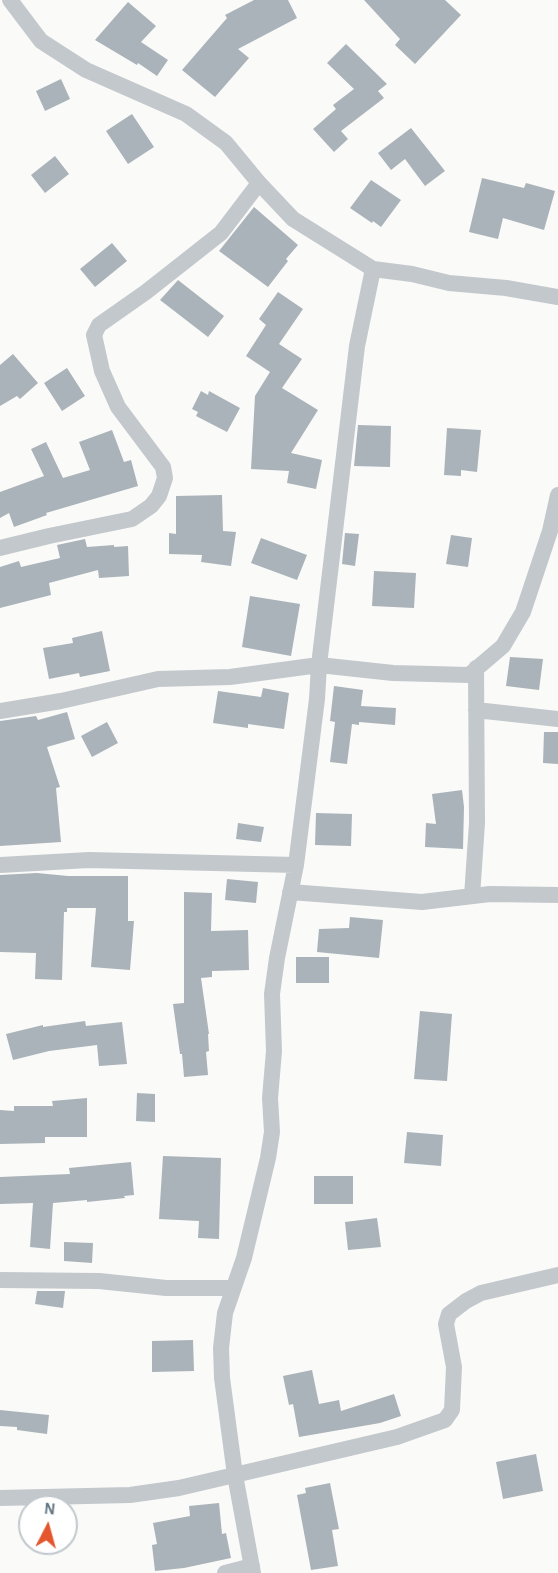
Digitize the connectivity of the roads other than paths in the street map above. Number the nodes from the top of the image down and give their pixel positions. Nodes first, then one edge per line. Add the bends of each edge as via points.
1 (10, 0) edge
2 (259, 183) junction
3 (373, 269) junction
4 (558, 297) edge
5 (558, 495) edge
6 (0, 548) edge
7 (319, 665) junction
8 (476, 668) junction
9 (476, 710) junction
10 (0, 711) edge
11 (558, 719) edge
12 (0, 865) edge
13 (296, 865) junction
14 (290, 892) junction
15 (558, 895) edge
16 (472, 896) junction
17 (558, 1275) edge
18 (0, 1280) edge
19 (233, 1288) junction
20 (235, 1474) junction
21 (0, 1498) edge
22 (252, 1570) edge
23 (225, 1573) edge

1 - 2 street via 41,41 86,70 186,114 226,143
2 - 3 street via 293,219
2 - 6 street via 221,232 99,325 94,334 102,371 118,407 163,467 165,478 159,496 132,519
3 - 4 street
3 - 7 street via 357,346
5 - 8 street via 523,612 503,646
7 - 8 street via 393,673 469,675
7 - 10 street via 230,677 158,679
7 - 13 street
8 - 9 street
9 - 11 street
9 - 16 street via 477,823
12 - 13 street via 89,860
13 - 14 street
14 - 16 street via 422,902
14 - 19 street via 272,994 272,1132 244,1258
15 - 16 street
17 - 20 street via 481,1293 449,1314 446,1324 454,1367 452,1410 445,1420 397,1437
18 - 19 street
19 - 20 street via 221,1348
20 - 21 street via 130,1495
20 - 22 street
22 - 23 street

